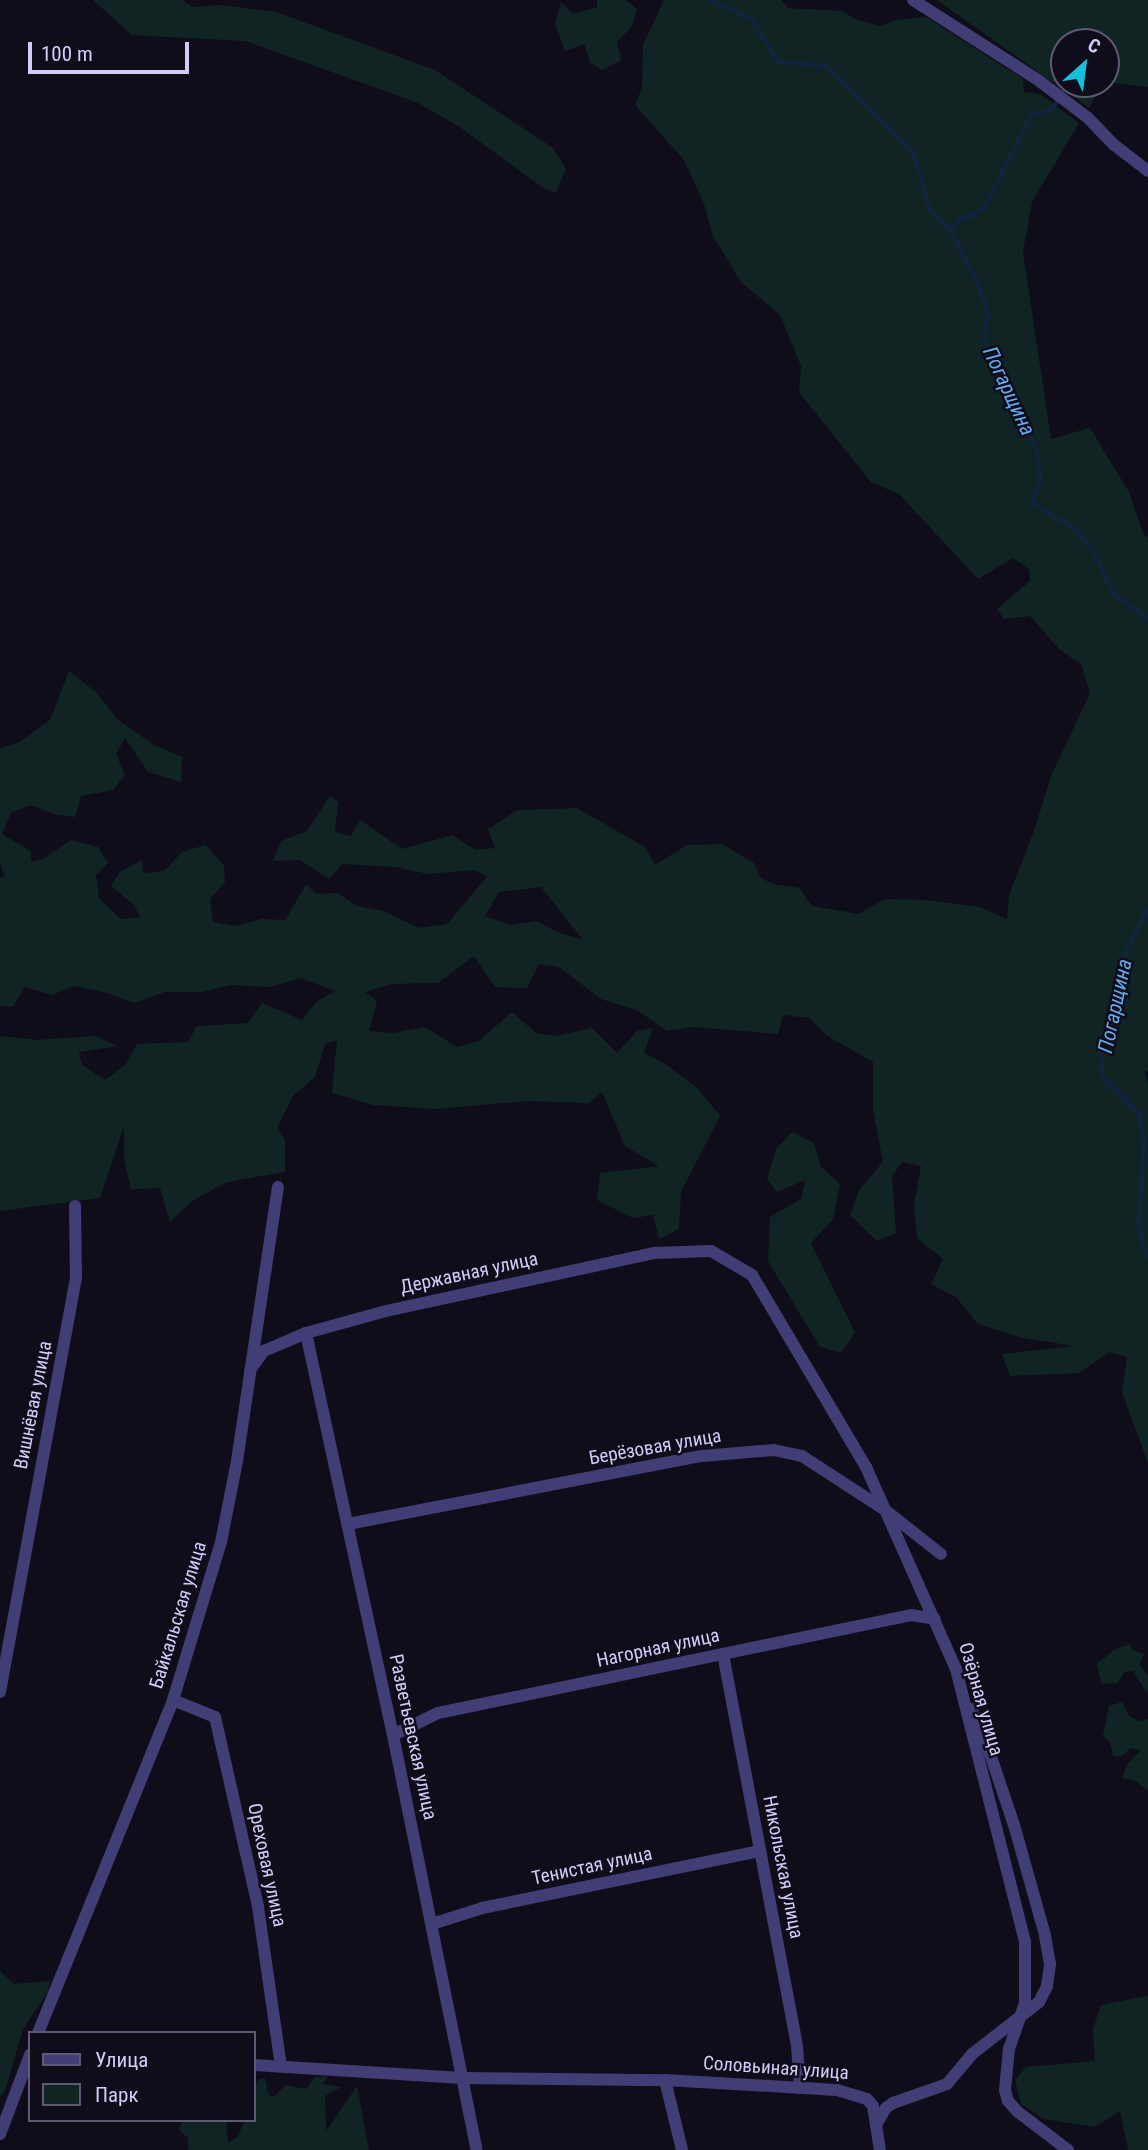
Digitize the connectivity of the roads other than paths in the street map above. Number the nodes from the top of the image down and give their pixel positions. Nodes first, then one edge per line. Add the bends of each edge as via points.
1 (913, 0) edge
2 (1148, 171) edge
3 (278, 1187) dead end
4 (75, 1206) dead end
5 (711, 1251) joint
6 (306, 1333) junction
7 (250, 1370) junction
8 (886, 1510) junction
9 (348, 1524) junction
10 (942, 1554) dead end
11 (935, 1619) junction
12 (723, 1654) junction
13 (0, 1692) edge
14 (173, 1700) junction
15 (965, 1704) junction
16 (393, 1735) junction
17 (760, 1851) junction
18 (432, 1924) junction
19 (1020, 2018) junction
20 (39, 2031) edge
21 (28, 2059) edge
22 (256, 2065) edge
23 (281, 2067) junction
24 (462, 2078) junction
25 (665, 2080) junction
26 (800, 2088) junction
27 (876, 2125) junction
28 (0, 2134) edge
29 (477, 2150) edge
30 (682, 2150) edge
31 (880, 2150) edge
32 (1068, 2150) edge

1 - 2 street via 1038,80
3 - 7 street, Байкальская улица
4 - 13 street, Вишнёвая улица via 76,1278
5 - 6 street, Державная улица via 655,1254 386,1311
5 - 8 street, Озёрная улица via 752,1275 866,1467
6 - 7 street, Державная улица via 264,1350
6 - 9 street, Разветьевская улица
7 - 14 street, Байкальская улица via 221,1542
8 - 9 street, Берёзовая улица via 802,1456 774,1450 702,1456
8 - 10 street, Берёзовая улица
8 - 11 street, Озёрная улица
9 - 16 street, Разветьевская улица
11 - 12 street, Нагорная улица via 911,1615
11 - 15 street, Озёрная улица
12 - 16 street, Нагорная улица via 438,1713
12 - 17 street, Никольская улица
14 - 20 street, Байкальская улица
14 - 23 street, Ореховая улица via 215,1717 258,1907
15 - 19 street, Озёрная улица via 1025,1942 1025,2003
15 - 19 street via 982,1730 1014,1825 1050,1964 1039,2001
16 - 18 street, Разветьевская улица
17 - 18 street, Тенистая улица via 482,1908
17 - 26 street, Никольская улица via 797,2046
18 - 24 street, Разветьевская улица
19 - 27 street via 972,2054 947,2084 893,2103
19 - 32 street, Озёрная улица via 1009,2049 1008,2101
21 - 28 street
22 - 23 street, Соловьиная улица
23 - 24 street, Соловьиная улица
24 - 25 street, Соловьиная улица
24 - 29 street, Разветьевская улица
25 - 26 street, Соловьиная улица
25 - 30 street
26 - 27 street, Соловьиная улица via 857,2093 873,2106
27 - 31 street

